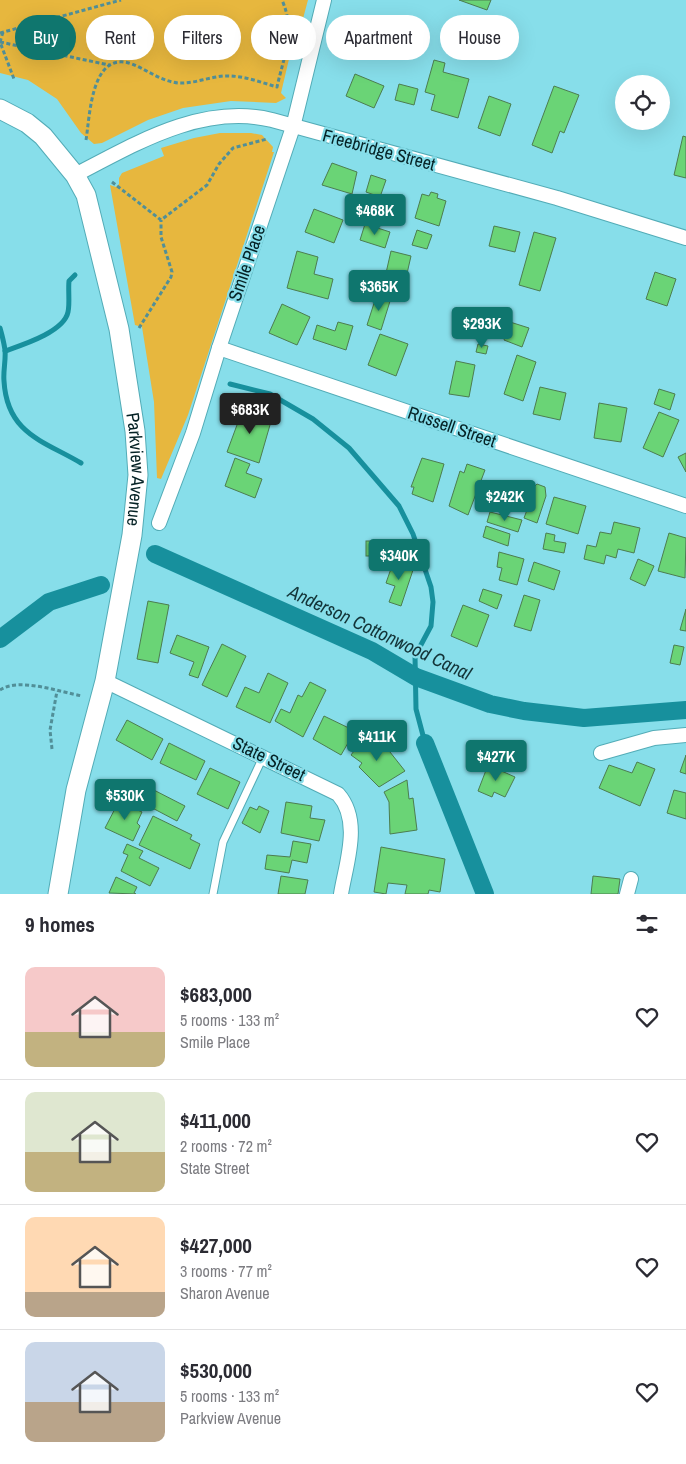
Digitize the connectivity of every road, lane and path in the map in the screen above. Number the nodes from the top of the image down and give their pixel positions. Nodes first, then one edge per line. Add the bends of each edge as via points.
1 (121, 0) edge
2 (282, 0) edge
3 (324, 0) edge
4 (1, 32) edge
5 (0, 42) edge
6 (110, 65) junction
7 (14, 79) dead end
8 (0, 108) edge
9 (293, 127) junction
10 (267, 139) dead end
11 (86, 140) dead end
12 (75, 175) junction
13 (112, 182) dead end
14 (160, 220) junction
15 (686, 238) edge
16 (139, 328) dead end
17 (219, 348) junction
18 (686, 506) edge
19 (159, 523) dead end
20 (105, 681) junction
21 (0, 690) edge
22 (57, 691) junction
23 (82, 696) dead end
24 (686, 735) edge
25 (52, 749) dead end
26 (601, 752) dead end
27 (263, 757) junction
28 (631, 879) dead end
29 (58, 894) edge
30 (213, 894) edge
31 (341, 894) edge
32 (627, 894) edge

1 - 4 path
2 - 6 path via 290,31 277,86 224,76 179,83 129,63
3 - 9 street, Smile Place
4 - 5 path
5 - 6 path
5 - 7 path
6 - 11 path via 96,85
8 - 12 main road, Parkview Avenue via 36,130
9 - 12 street, Freebridge Street via 245,116 197,122 166,130
9 - 15 street, Freebridge Street via 557,198
9 - 17 street, Smile Place
10 - 14 path via 233,148 219,164 207,186
12 - 20 main road, Parkview Avenue via 89,206 118,329 132,404 138,475 132,535
13 - 14 path
14 - 16 path via 171,278
17 - 18 street, Russell Street
17 - 19 street, Smile Place via 193,432
20 - 27 street, State Street
20 - 29 main road, Parkview Avenue via 76,790
21 - 22 path via 24,684
22 - 23 path
22 - 25 path via 50,730
24 - 26 street via 654,738
27 - 30 lane via 223,842
27 - 31 street, State Street via 334,791 345,802 351,828
28 - 32 street

